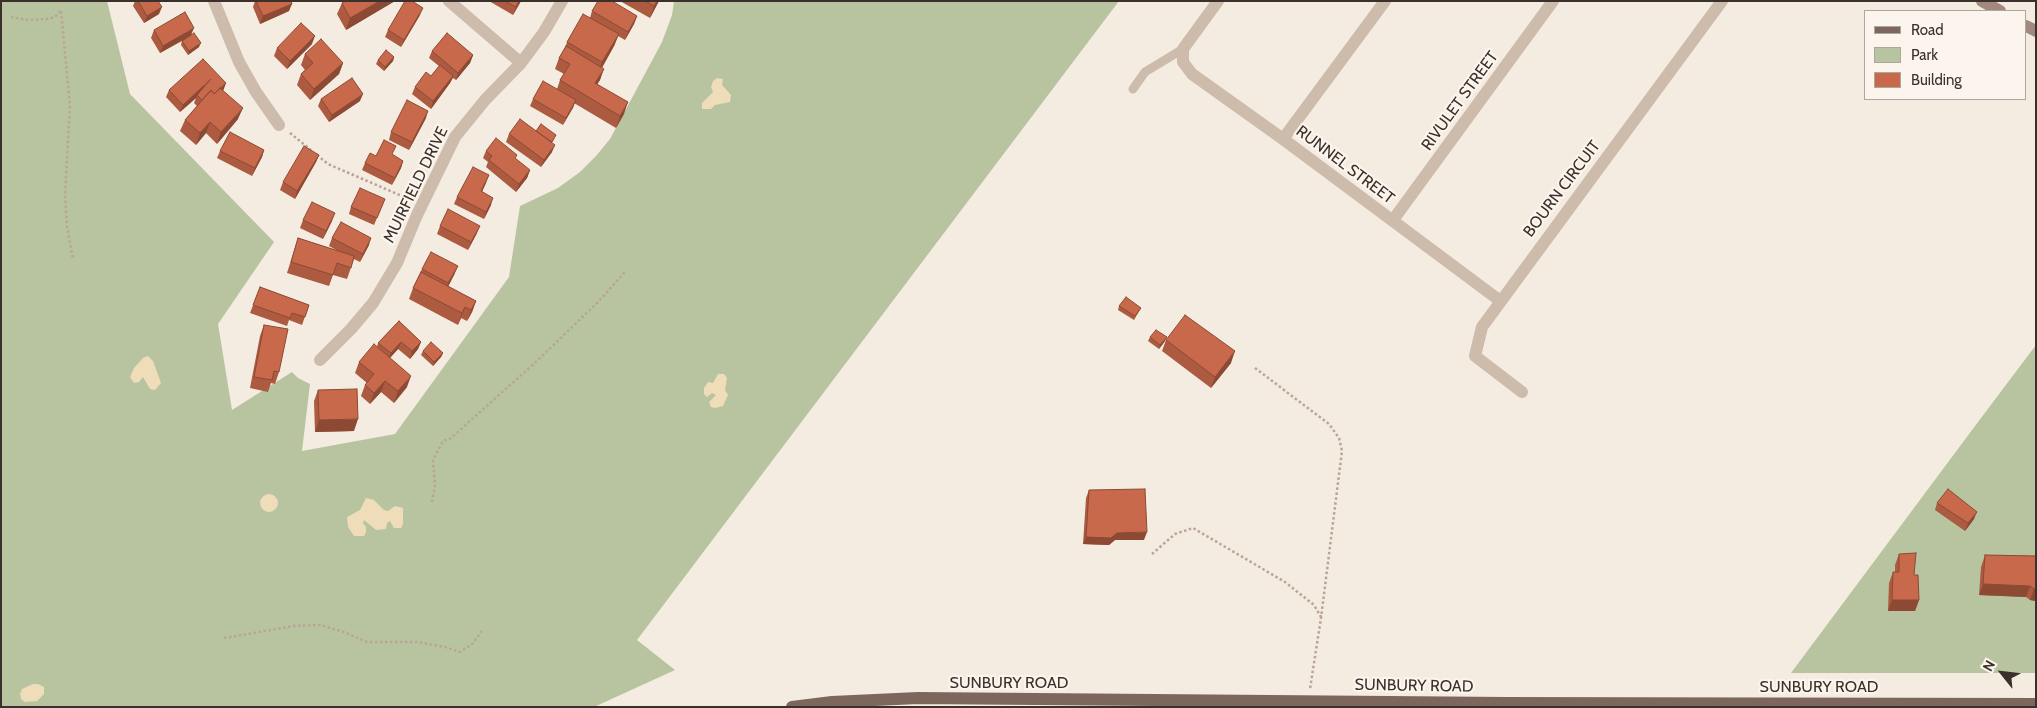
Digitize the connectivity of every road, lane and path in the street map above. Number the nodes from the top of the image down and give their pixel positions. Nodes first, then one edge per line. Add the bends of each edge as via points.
1 (214, 1) edge
2 (449, 1) edge
3 (562, 1) edge
4 (1218, 1) edge
5 (1385, 1) edge
6 (1553, 1) edge
7 (1722, 1) edge
8 (1982, 1) edge
9 (1998, 10) edge
10 (12, 17) dead end
11 (1183, 49) junction
12 (521, 63) junction
13 (1133, 89) dead end
14 (279, 124) joint
15 (1283, 139) junction
16 (422, 205) junction
17 (1392, 220) junction
18 (73, 259) dead end
19 (625, 272) dead end
20 (1500, 300) junction
21 (320, 360) dead end
22 (1255, 368) dead end
23 (1522, 392) dead end
24 (432, 502) dead end
25 (1152, 554) dead end
26 (1321, 618) junction
27 (482, 631) dead end
28 (224, 638) dead end
29 (1308, 701) junction
30 (2036, 704) edge
31 (792, 707) edge

1 - 14 street via 238,62
2 - 12 street
3 - 12 street, MUIRFIELD DRIVE
4 - 11 street
5 - 15 street
6 - 17 street, RIVULET STREET
7 - 20 street, BOURN CIRCUIT
8 - 9 main road
10 - 18 path via 46,19 55,17 61,10 70,106 65,195
11 - 13 lane via 1145,72
11 - 15 street, RUNNEL STREET via 1183,62 1192,74
12 - 16 street, MUIRFIELD DRIVE via 455,136
14 - 16 path via 328,164
15 - 17 street, RUNNEL STREET
16 - 21 street, MUIRFIELD DRIVE via 397,263 373,302
17 - 20 street, RUNNEL STREET
19 - 24 path via 526,371 451,438 443,441 433,460 435,486
20 - 23 street, BOURN CIRCUIT via 1482,327 1475,356
22 - 26 path via 1329,424 1339,438 1342,451
25 - 26 path via 1175,534 1193,528 1285,582 1314,605
26 - 29 path
27 - 28 path via 460,652 418,642 368,642 320,625
29 - 30 main road, SUNBURY ROAD
29 - 31 main road, SUNBURY ROAD via 918,698

